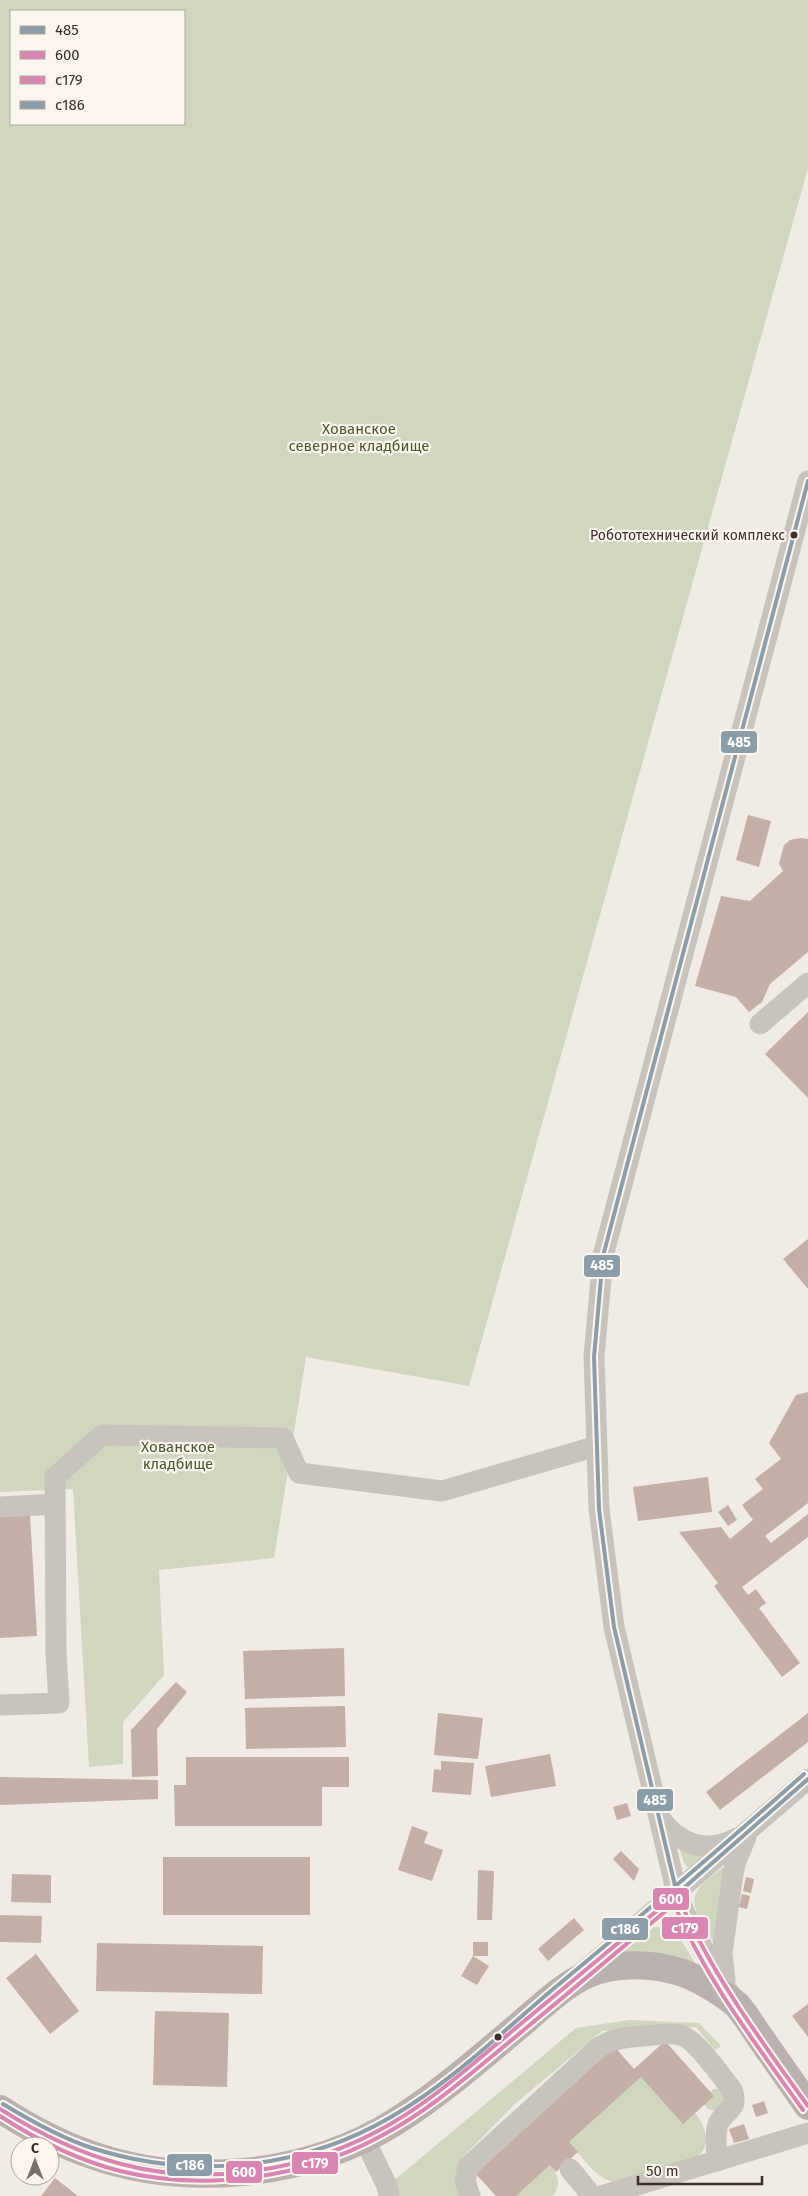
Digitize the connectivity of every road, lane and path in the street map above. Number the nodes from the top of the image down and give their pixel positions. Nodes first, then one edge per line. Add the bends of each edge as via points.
1 (808, 481) edge
2 (808, 983) edge
3 (760, 1024) dead end
4 (597, 1446) junction
5 (55, 1504) junction
6 (0, 1507) edge
7 (0, 1705) edge
8 (808, 1779) edge
9 (660, 1818) junction
10 (750, 1830) junction
11 (677, 1894) junction
12 (568, 1985) junction
13 (732, 1998) junction
14 (808, 2106) edge
15 (0, 2109) edge
16 (808, 2134) edge
17 (364, 2138) junction
18 (717, 2161) junction
19 (570, 2169) dead end
20 (389, 2196) edge
21 (470, 2196) edge
22 (592, 2196) edge
23 (601, 2196) edge

1 - 4 street via 603,1256 594,1357
2 - 3 street
4 - 5 street via 442,1491 299,1473 283,1438 102,1435 55,1477
4 - 9 street via 599,1509 614,1627
5 - 6 street
5 - 7 street via 59,1703
8 - 10 street
9 - 10 street via 686,1843 710,1846 727,1843
9 - 11 street
10 - 11 street
10 - 13 street via 739,1851 733,1874 722,1952 724,1977
11 - 12 street
11 - 13 street via 700,1946
12 - 13 main road via 589,1974 611,1968 657,1967 681,1972
12 - 17 main road via 435,2094 393,2123
13 - 14 main road
15 - 17 main road via 43,2134 89,2154 128,2165 195,2174 227,2174 278,2167 334,2151
16 - 18 street
17 - 20 street
18 - 21 street via 717,2128 732,2108 735,2096 732,2090 691,2041 682,2035 627,2037 610,2040 598,2048 468,2167 465,2181
18 - 23 street
19 - 22 street

